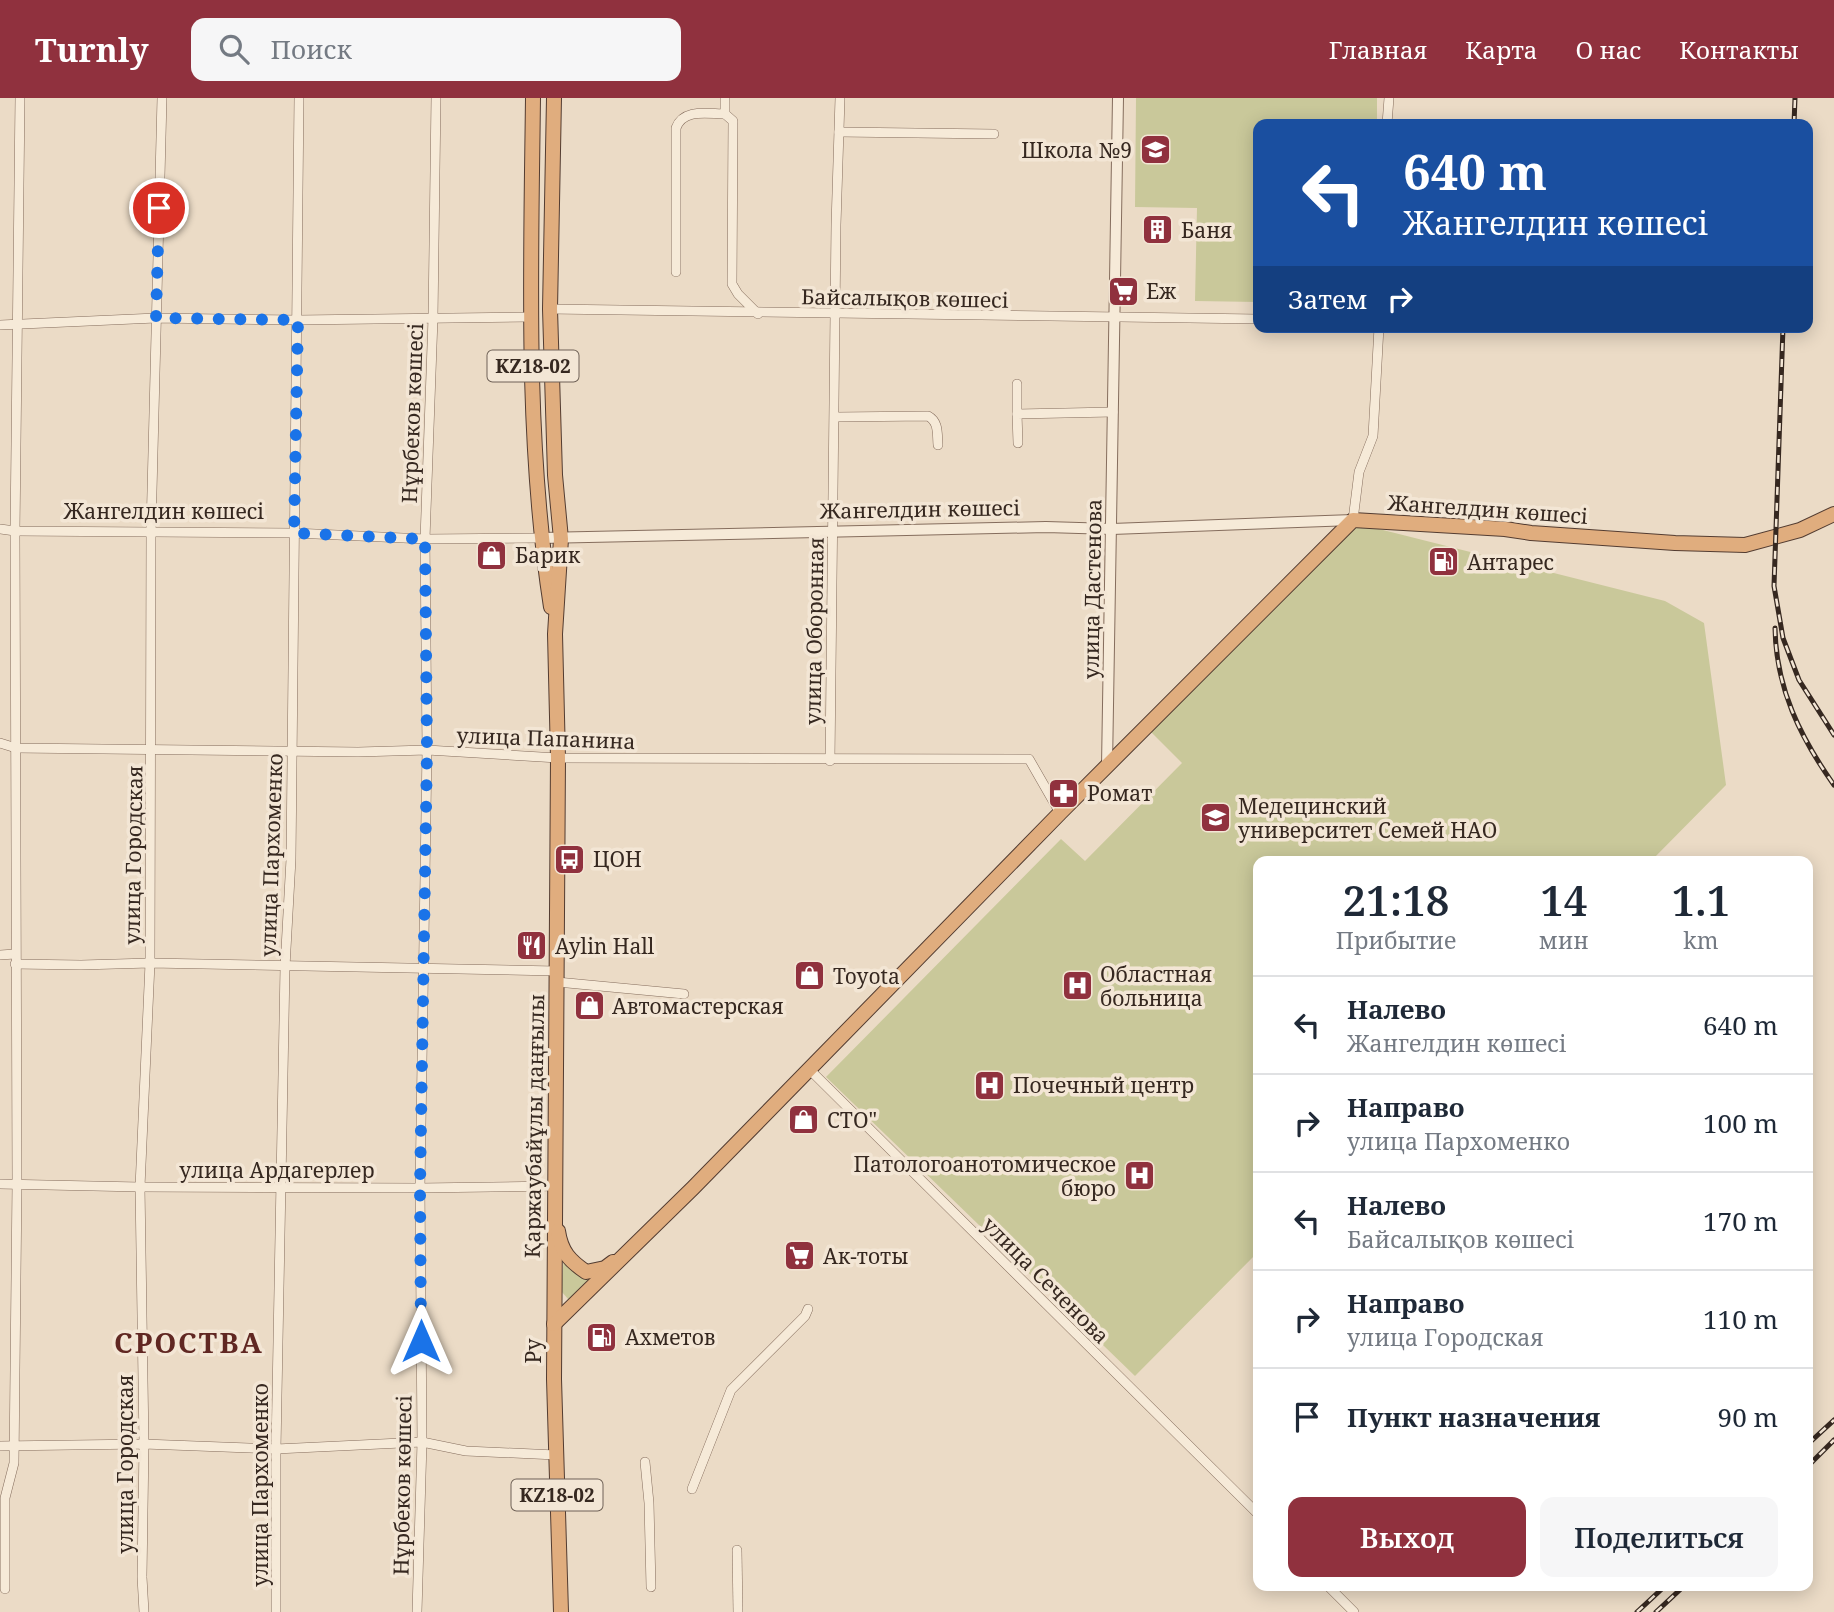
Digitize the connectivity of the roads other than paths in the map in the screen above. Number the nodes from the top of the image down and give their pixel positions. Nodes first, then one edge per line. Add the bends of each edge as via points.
1 (20, 98) edge
2 (162, 98) edge
3 (299, 98) edge
4 (436, 98) edge
5 (533, 98) edge
6 (554, 98) edge
7 (725, 98) edge
8 (840, 98) edge
9 (1118, 98) edge
10 (1388, 98) edge
11 (725, 114) junction
12 (1387, 119) edge
13 (839, 132) junction
14 (994, 134) dead end
15 (676, 272) dead end
16 (551, 309) junction
17 (758, 314) junction
18 (836, 315) junction
19 (530, 317) junction
20 (156, 318) junction
21 (433, 318) junction
22 (1114, 318) junction
23 (1253, 319) edge
24 (298, 320) junction
25 (17, 323) junction
26 (0, 325) edge
27 (1379, 333) edge
28 (1017, 384) dead end
29 (1113, 412) junction
30 (1017, 414) junction
31 (835, 417) junction
32 (1018, 443) dead end
33 (937, 445) dead end
34 (1834, 514) edge
35 (1353, 520) junction
36 (0, 529) edge
37 (1112, 529) junction
38 (15, 531) junction
39 (151, 531) junction
40 (834, 532) junction
41 (294, 533) junction
42 (541, 538) junction
43 (425, 539) junction
44 (561, 539) junction
45 (555, 634) junction
46 (0, 743) edge
47 (16, 748) junction
48 (152, 750) junction
49 (291, 750) junction
50 (427, 750) junction
51 (558, 758) junction
52 (830, 761) junction
53 (1107, 766) junction
54 (1060, 813) junction
55 (0, 955) edge
56 (15, 959) junction
57 (150, 963) junction
58 (285, 967) junction
59 (425, 967) junction
60 (556, 976) junction
61 (684, 994) dead end
62 (810, 1070) junction
63 (0, 1184) edge
64 (17, 1184) junction
65 (554, 1186) junction
66 (140, 1187) junction
67 (282, 1187) junction
68 (420, 1188) junction
69 (554, 1202) junction
70 (634, 1247) junction
71 (580, 1299) junction
72 (808, 1309) dead end
73 (554, 1324) junction
74 (554, 1378) junction
75 (422, 1442) junction
76 (14, 1444) junction
77 (144, 1444) junction
78 (0, 1446) edge
79 (276, 1449) junction
80 (556, 1455) junction
81 (645, 1462) dead end
82 (692, 1489) dead end
83 (1253, 1509) edge
84 (737, 1550) dead end
85 (651, 1587) dead end
86 (5, 1589) dead end
87 (1333, 1591) edge
88 (144, 1612) edge
89 (276, 1612) edge
90 (416, 1612) edge
91 (561, 1612) edge
92 (738, 1612) edge
93 (1354, 1612) edge

1 - 25 street
2 - 20 street, улица Городская
3 - 24 street, улица Пархоменко
4 - 21 street, Нұрбеков көшесі
5 - 19 highway, Қаржаубайұлы даңғылы / KZ18-02
6 - 16 highway, Қаржаубайұлы даңғылы / KZ18-02
7 - 11 street
8 - 13 street, улица Оборонная
9 - 22 street, улица Дастенова
10 - 12 street
11 - 15 street via 687,114 676,128
11 - 17 street via 733,121 732,284
13 - 14 street
13 - 18 street, улица Оборонная
16 - 17 street, Байсалықов көшесі
16 - 44 highway, Қаржаубайұлы даңғылы / KZ18-02
17 - 18 street, Байсалықов көшесі
18 - 22 street, Байсалықов көшесі
18 - 31 street, улица Оборонная
19 - 21 street
19 - 42 highway, Қаржаубайұлы даңғылы / KZ18-02
20 - 24 street
20 - 25 street
20 - 39 street, улица Городская
21 - 24 street
21 - 43 street, Нұрбеков көшесі
22 - 23 street, Байсалықов көшесі
22 - 29 street, улица Дастенова
24 - 41 street, улица Пархоменко
25 - 26 street
25 - 38 street
27 - 35 street via 1373,436 1359,472
28 - 30 street
29 - 30 street
29 - 37 street, улица Дастенова
30 - 32 street
31 - 33 street via 928,416 937,426
31 - 40 street, улица Оборонная
34 - 35 highway, Жангелдин көшесі via 1800,530 1745,545
35 - 37 street, Жангелдин көшесі
35 - 53 highway
36 - 38 street, Жангелдин көшесі
37 - 40 street, Жангелдин көшесі
37 - 53 street, улица Дастенова
38 - 39 street, Жангелдин көшесі
38 - 47 street
39 - 41 street, Жангелдин көшесі
39 - 48 street, улица Городская
40 - 44 street, Жангелдин көшесі
40 - 52 street, улица Оборонная
41 - 43 street, Жангелдин көшесі
41 - 49 street, улица Пархоменко
42 - 43 street, Жангелдин көшесі
42 - 44 street, Жангелдин көшесі
42 - 45 highway, Қаржаубайұлы даңғылы / KZ18-02
43 - 50 street, Нұрбеков көшесі
44 - 45 highway, Қаржаубайұлы даңғылы / KZ18-02
45 - 51 highway, Қаржаубайұлы даңғылы / KZ18-02
46 - 47 street, улица Папанина
47 - 48 street, улица Папанина
47 - 56 street
48 - 49 street, улица Папанина
48 - 57 street, улица Городская
49 - 50 street, улица Папанина
49 - 58 street, улица Пархоменко
50 - 51 street, улица Папанина
50 - 59 street, Нұрбеков көшесі
51 - 52 street, улица Папанина
51 - 60 highway, Қаржаубайұлы даңғылы / KZ18-02
52 - 54 street, улица Папанина via 1029,759
53 - 54 highway
54 - 62 highway
55 - 56 street
56 - 57 street via 81,965
56 - 64 street
57 - 58 street
57 - 66 street, улица Городская
58 - 59 street
58 - 67 street, улица Пархоменко
59 - 60 street
59 - 68 street, Нұрбеков көшесі
60 - 61 street
60 - 65 highway, Қаржаубайұлы даңғылы / KZ18-02
62 - 70 highway
62 - 83 street, улица Сеченова
63 - 64 street, улица Ардагерлер
64 - 66 street, улица Ардагерлер
64 - 76 street
65 - 68 street, улица Ардагерлер
65 - 69 highway, Қаржаубайұлы даңғылы / KZ18-02
66 - 67 street, улица Ардагерлер
66 - 77 street, улица Городская
67 - 68 street, улица Ардагерлер
67 - 79 street, улица Пархоменко
68 - 75 street, Нұрбеков көшесі
69 - 70 highway via 559,1240 570,1261 586,1272 605,1268
69 - 73 highway, Қаржаубайұлы даңғылы / KZ18-02
70 - 71 highway
71 - 73 highway
71 - 74 highway via 559,1335
72 - 82 street via 731,1390
73 - 74 highway, Ру / KZ18-02
74 - 80 highway, KZ18-02
75 - 79 street
75 - 80 street via 466,1451
75 - 90 street, Нұрбеков көшесі
76 - 77 street
76 - 78 street
76 - 86 street via 5,1498
77 - 79 street
77 - 88 street, улица Городская
79 - 89 street, улица Пархоменко
80 - 91 highway, KZ18-02
81 - 85 street
84 - 92 street
87 - 93 street

